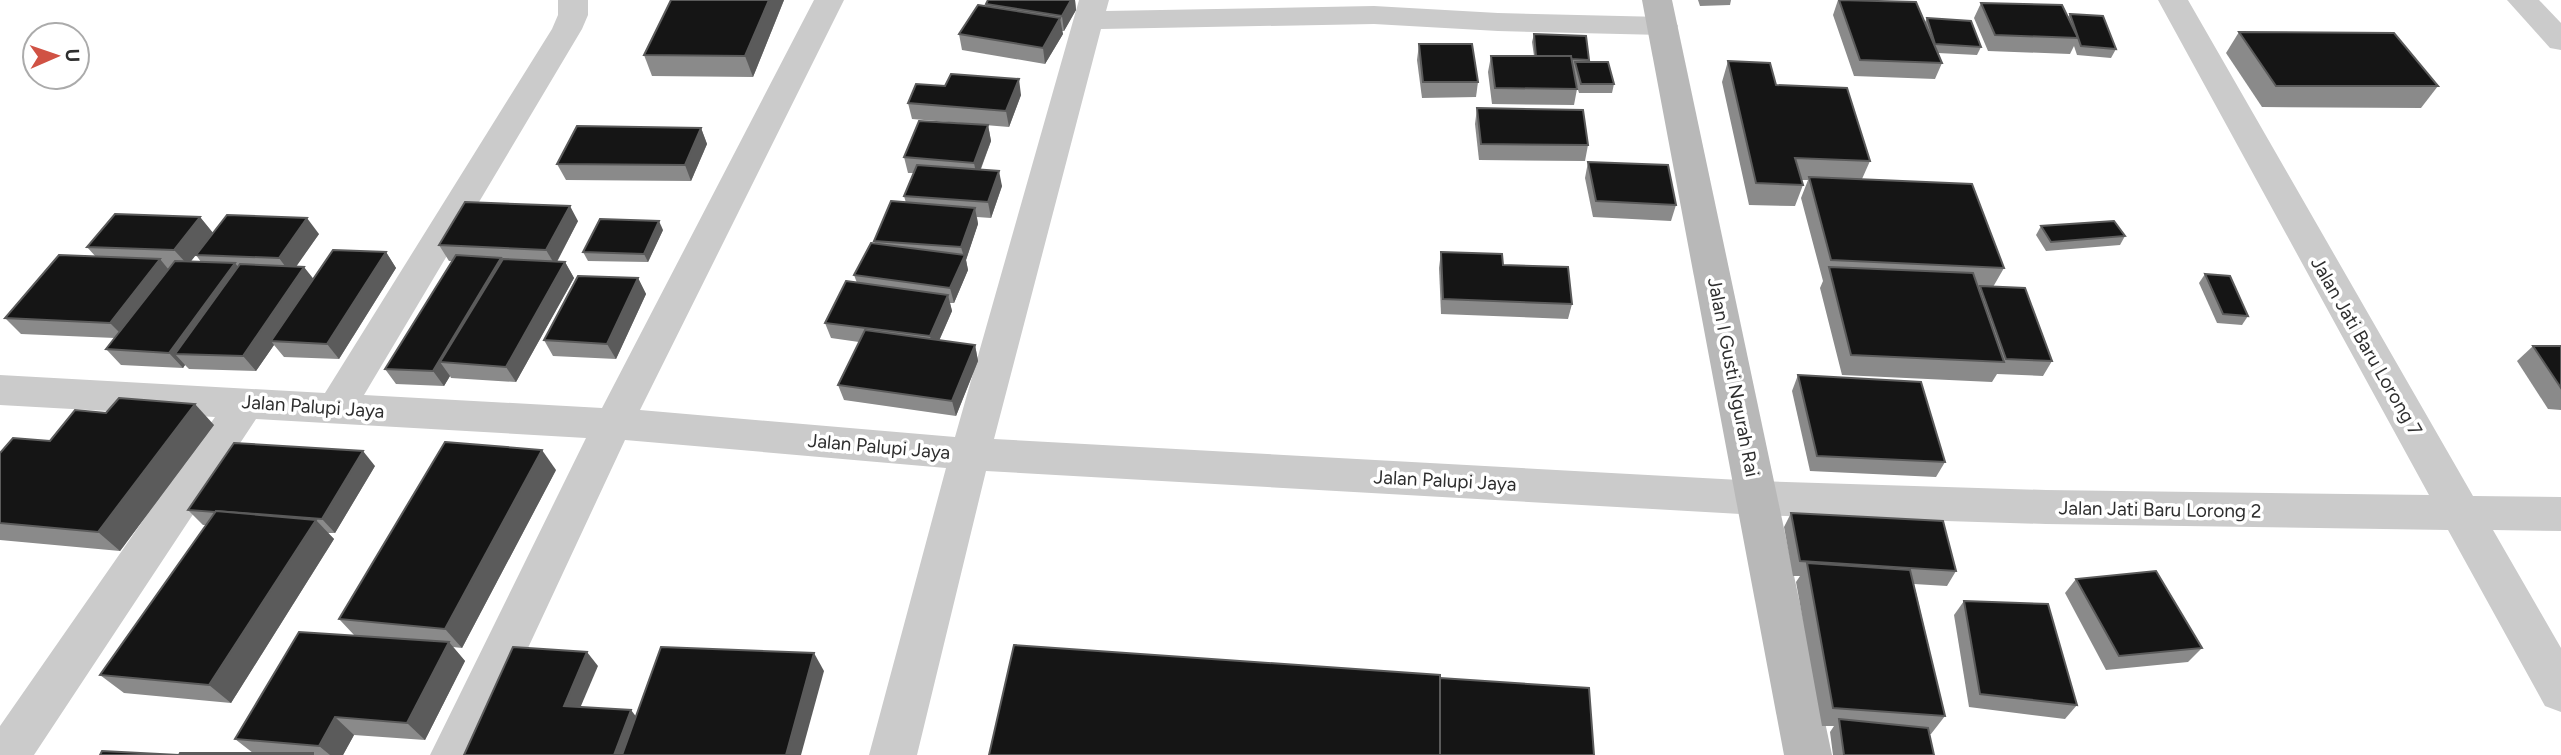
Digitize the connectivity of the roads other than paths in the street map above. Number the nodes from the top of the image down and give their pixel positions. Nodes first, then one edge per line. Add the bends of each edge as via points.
1 (573, 0) edge
2 (829, 0) edge
3 (2173, 0) edge
4 (2522, 0) edge
5 (1091, 10) edge
6 (1660, 13) edge
7 (2561, 41) edge
8 (0, 390) edge
9 (247, 402) junction
10 (336, 408) junction
11 (612, 426) junction
12 (970, 454) junction
13 (1758, 498) junction
14 (2462, 514) junction
15 (2561, 514) edge
16 (2561, 691) edge
17 (7, 755) edge
18 (454, 755) edge
19 (893, 755) edge
20 (1808, 755) edge

1 - 10 street via 567,29
2 - 11 street
3 - 14 street, Jalan Jati Baru Lorong 7
4 - 7 street
5 - 6 street via 1498,22
5 - 12 street
6 - 13 main road, Jalan I Gusti Ngurah Rai
8 - 9 street, Jalan Palupi Jaya
9 - 10 street, Jalan Palupi Jaya
9 - 17 street
10 - 11 street, Jalan Palupi Jaya
11 - 12 street, Jalan Palupi Jaya via 691,428
11 - 18 street
12 - 13 street, Jalan Palupi Jaya
12 - 19 street
13 - 14 street, Jalan Jati Baru Lorong 2
13 - 20 main road, Jalan I Gusti Ngurah Rai
14 - 15 street, Jalan Jati Baru Lorong 2
14 - 16 street, Jalan Jati Baru Lorong 7

